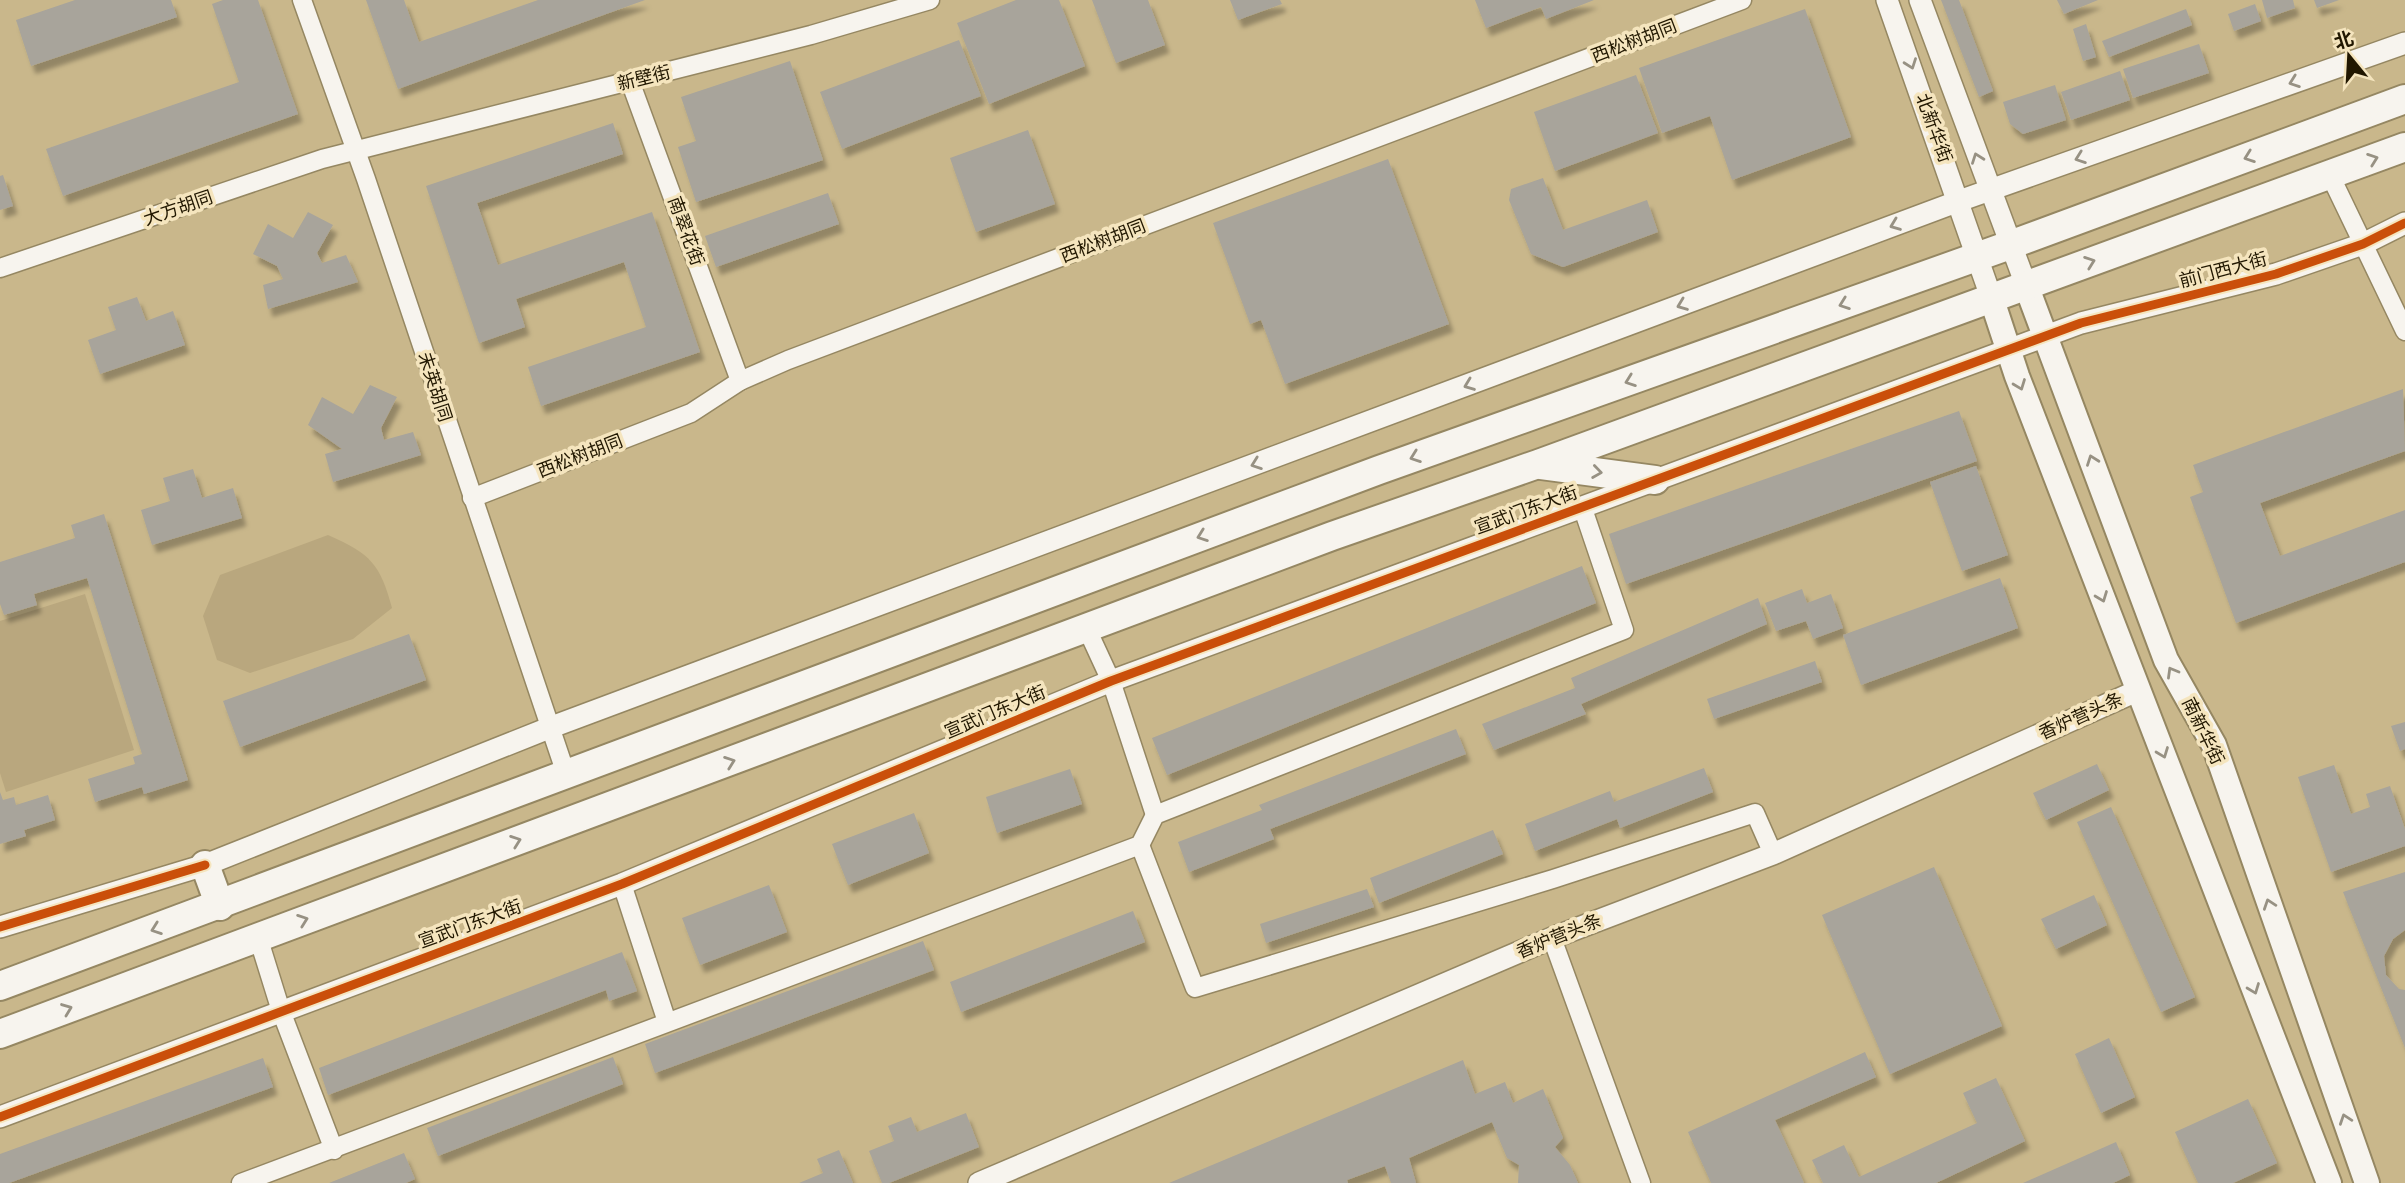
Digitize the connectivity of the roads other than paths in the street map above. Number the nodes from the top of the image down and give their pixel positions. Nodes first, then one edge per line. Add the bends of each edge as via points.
1 (302, 0) edge
2 (930, 0) edge
3 (1742, 0) edge
4 (1887, 0) edge
5 (1920, 0) edge
6 (2405, 43) edge
7 (630, 81) junction
8 (2405, 99) edge
9 (2405, 147) edge
10 (356, 149) junction
11 (2330, 175) junction
12 (1989, 190) junction
13 (1959, 201) junction
14 (2405, 223) edge
15 (2363, 244) junction
16 (2010, 245) junction
17 (1977, 257) junction
18 (0, 268) edge
19 (2026, 285) junction
20 (1991, 297) junction
21 (2405, 331) edge
22 (2046, 337) junction
23 (2009, 351) junction
24 (740, 381) junction
25 (1538, 464) junction
26 (1655, 480) junction
27 (472, 498) junction
28 (1582, 506) junction
29 (1087, 629) junction
30 (1111, 681) junction
31 (2139, 690) junction
32 (549, 728) junction
33 (566, 774) junction
34 (1155, 815) junction
35 (1140, 845) junction
36 (1773, 854) junction
37 (205, 865) junction
38 (622, 884) junction
39 (220, 906) junction
40 (0, 927) edge
41 (258, 937) junction
42 (1552, 938) junction
43 (0, 986) edge
44 (281, 1011) junction
45 (667, 1022) junction
46 (0, 1034) edge
47 (0, 1117) edge
48 (334, 1150) junction
49 (241, 1183) edge
50 (979, 1183) edge
51 (1641, 1183) edge
52 (2329, 1183) edge
53 (2367, 1183) edge

1 - 10 street, 未英胡同
2 - 7 street, 新壁街 via 811,36
3 - 24 street, 西松树胡同
4 -> 13 street, 北新华街
12 -> 5 street, 北新华街
6 -> 12 street
7 - 10 street, 新壁街
7 - 24 street, 南翠花街
8 -> 16 main road
11 -> 9 main road
10 - 18 street, 大方胡同
10 - 27 street, 未英胡同
11 - 15 street
19 -> 11 main road
12 - 13 street
12 - 16 street, 北新华街
13 - 17 street, 北新华街
13 -> 32 street
14 - 15 street, 前门西大街
15 - 21 street
15 - 22 street, 前门西大街 via 2276,274 2081,323
16 - 17 main road
16 - 19 street, 北新华街
17 - 20 street, 北新华街
17 -> 33 main road via 1379,470
19 - 20 main road
19 - 22 main road, 南新华街
20 - 23 main road
20 - 25 main road
22 - 23 street, 前门西大街
53 -> 22 main road, 南新华街 via 2214,745 2166,660
23 - 26 street, 宣武门东大街
23 -> 31 main road
24 - 27 street, 西松树胡同 via 691,413
25 -> 26 main road
25 - 29 main road
26 - 28 street, 宣武门东大街
27 - 32 street, 未英胡同
28 - 30 street, 宣武门东大街
28 - 34 street via 1625,630
29 - 30 street
41 -> 29 main road
30 - 34 street
30 - 38 street, 宣武门东大街
31 - 36 street, 香炉营头条
31 -> 52 main road
32 - 33 street, 未英胡同
32 - 37 street
33 - 39 main road
34 - 35 street
35 - 36 street via 1195,988 1755,813
35 - 45 street
36 - 42 street, 香炉营头条
37 - 39 main road
37 - 40 street
38 - 44 street, 宣武门东大街
38 - 45 street
39 -> 43 main road
41 - 44 street
46 -> 41 main road
42 - 50 street, 香炉营头条
42 - 51 street
44 - 47 street, 宣武门东大街
44 - 48 street
45 - 48 street
48 - 49 street

